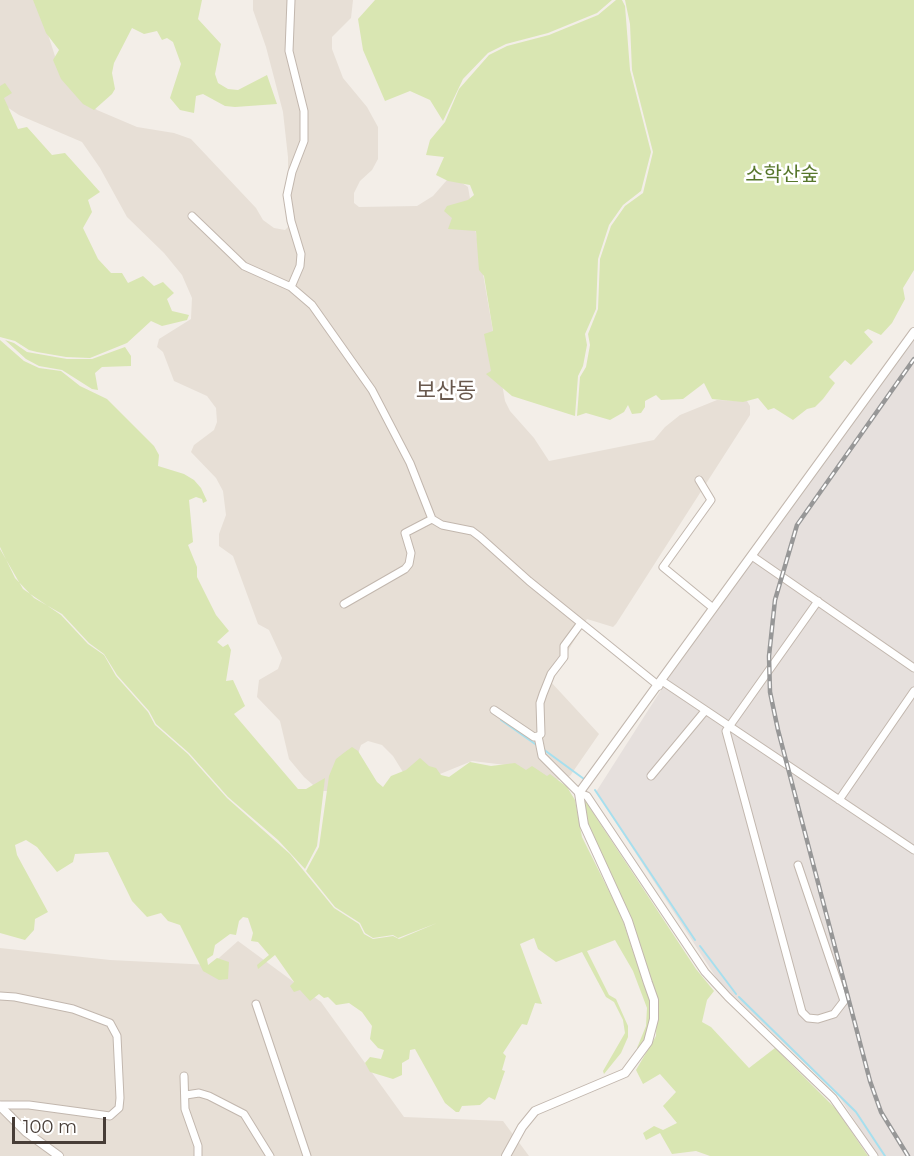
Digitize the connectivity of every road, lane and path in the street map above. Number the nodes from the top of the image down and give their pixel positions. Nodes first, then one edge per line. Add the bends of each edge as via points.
1 (291, 0) edge
2 (192, 216) dead end
3 (291, 287) junction
4 (914, 332) edge
5 (699, 480) dead end
6 (432, 519) junction
7 (752, 556) junction
8 (818, 601) junction
9 (344, 604) dead end
10 (713, 608) junction
11 (581, 623) junction
12 (914, 668) edge
13 (660, 683) junction
14 (914, 691) edge
15 (494, 710) dead end
16 (705, 711) junction
17 (728, 726) junction
18 (540, 744) junction
19 (651, 776) dead end
20 (579, 794) junction
21 (839, 800) junction
22 (914, 850) edge
23 (798, 865) dead end
24 (0, 996) edge
25 (256, 1004) dead end
26 (184, 1076) dead end
27 (186, 1095) junction
28 (0, 1106) edge
29 (59, 1156) edge
30 (198, 1156) edge
31 (270, 1156) edge
32 (307, 1156) edge
33 (506, 1156) edge
34 (874, 1156) edge

1 - 3 street via 289,51 304,111 304,141 287,195 301,254
2 - 3 street via 244,266
3 - 6 street via 312,305 372,390 407,456
4 - 7 street
5 - 10 street via 710,496 707,508 663,567
6 - 9 street via 405,533 411,553 405,569
6 - 11 street via 472,531
7 - 8 street
7 - 10 street
8 - 12 street
8 - 17 street
10 - 13 street
11 - 13 street
11 - 18 street via 564,646 564,657 551,674 540,703
13 - 16 street
13 - 20 street
14 - 21 street
15 - 18 street
16 - 17 street
16 - 19 street
17 - 21 street
17 - 23 street via 731,752 802,1012 808,1018 818,1019 834,1014 844,1001
18 - 20 street via 542,756
20 - 33 street via 584,825 628,921 654,1000 654,1019 648,1042 625,1073 535,1111
20 - 34 street via 587,796 705,972 833,1098
21 - 22 street
24 - 28 street via 73,1008 110,1023 117,1036 120,1098 119,1108 111,1116 29,1105
25 - 32 street
26 - 27 street
27 - 30 street via 185,1109
27 - 31 street via 209,1096 244,1114
28 - 29 street via 26,1132

